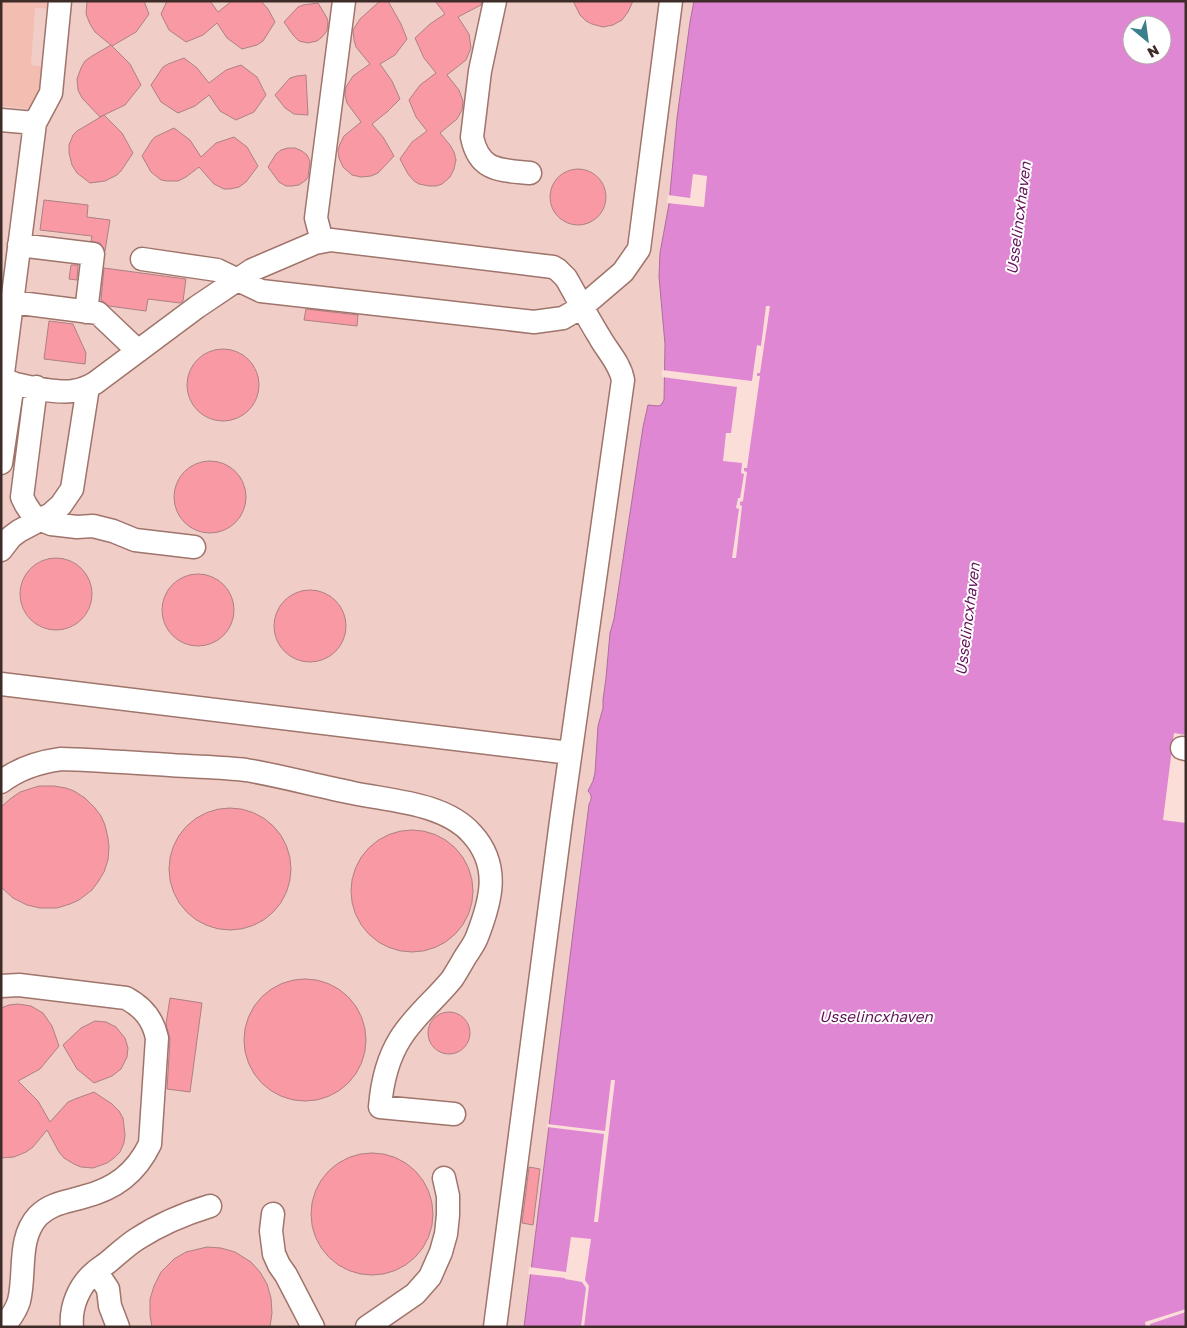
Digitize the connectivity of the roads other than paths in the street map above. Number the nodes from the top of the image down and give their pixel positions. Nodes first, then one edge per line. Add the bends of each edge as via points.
1 (60, 1) edge
2 (344, 1) edge
3 (495, 1) edge
4 (671, 1) edge
5 (1, 120) edge
6 (35, 123) junction
7 (530, 173) dead end
8 (322, 241) junction
9 (19, 245) junction
10 (142, 259) dead end
11 (237, 280) junction
12 (12, 302) junction
13 (582, 307) junction
14 (86, 312) junction
15 (138, 350) junction
16 (12, 383) junction
17 (88, 387) junction
18 (36, 388) junction
19 (1, 463) edge
20 (41, 520) junction
21 (4, 540) edge
22 (194, 547) dead end
23 (1, 684) edge
24 (570, 753) junction
25 (1, 782) edge
26 (1, 986) edge
27 (454, 1114) dead end
28 (444, 1178) dead end
29 (210, 1206) dead end
30 (273, 1214) dead end
31 (95, 1272) junction
32 (3, 1327) edge
33 (72, 1327) edge
34 (118, 1327) edge
35 (314, 1327) edge
36 (367, 1327) edge
37 (495, 1327) edge

1 - 6 lane via 51,93
2 - 8 lane via 316,218
3 - 7 lane via 480,71 472,137 486,164 495,169
4 - 13 lane via 639,249 623,272
5 - 6 lane
6 - 9 lane
8 - 11 lane via 252,270
8 - 13 lane via 552,267 566,278
9 - 12 lane
9 - 14 lane via 93,254
10 - 11 lane via 217,270
11 - 13 lane via 261,291 534,322 563,318
11 - 15 lane
12 - 14 lane
12 - 16 lane via 2,381
13 - 24 lane via 616,360 623,380
14 - 15 lane via 98,313
15 - 17 lane
16 - 18 lane
16 - 19 lane
17 - 18 lane via 72,392
17 - 20 lane via 72,489 61,505
18 - 20 lane via 22,497 32,514
20 - 21 lane
20 - 22 lane via 62,526 93,526 135,540
23 - 24 lane
24 - 37 lane
25 - 27 lane via 32,765 61,759 245,770 421,806 452,817 463,825 473,834 487,858 491,884 487,909 476,939 452,979 401,1037 393,1051 383,1079 380,1107
26 - 32 lane via 18,985 126,998 147,1014 157,1038 150,1144 144,1158 125,1178 104,1190 56,1204 39,1216 25,1240 19,1300
28 - 36 lane via 448,1196 446,1234 430,1277 416,1294
29 - 31 lane via 152,1230
30 - 35 lane via 274,1254
31 - 33 lane via 78,1294
31 - 34 lane via 108,1290

